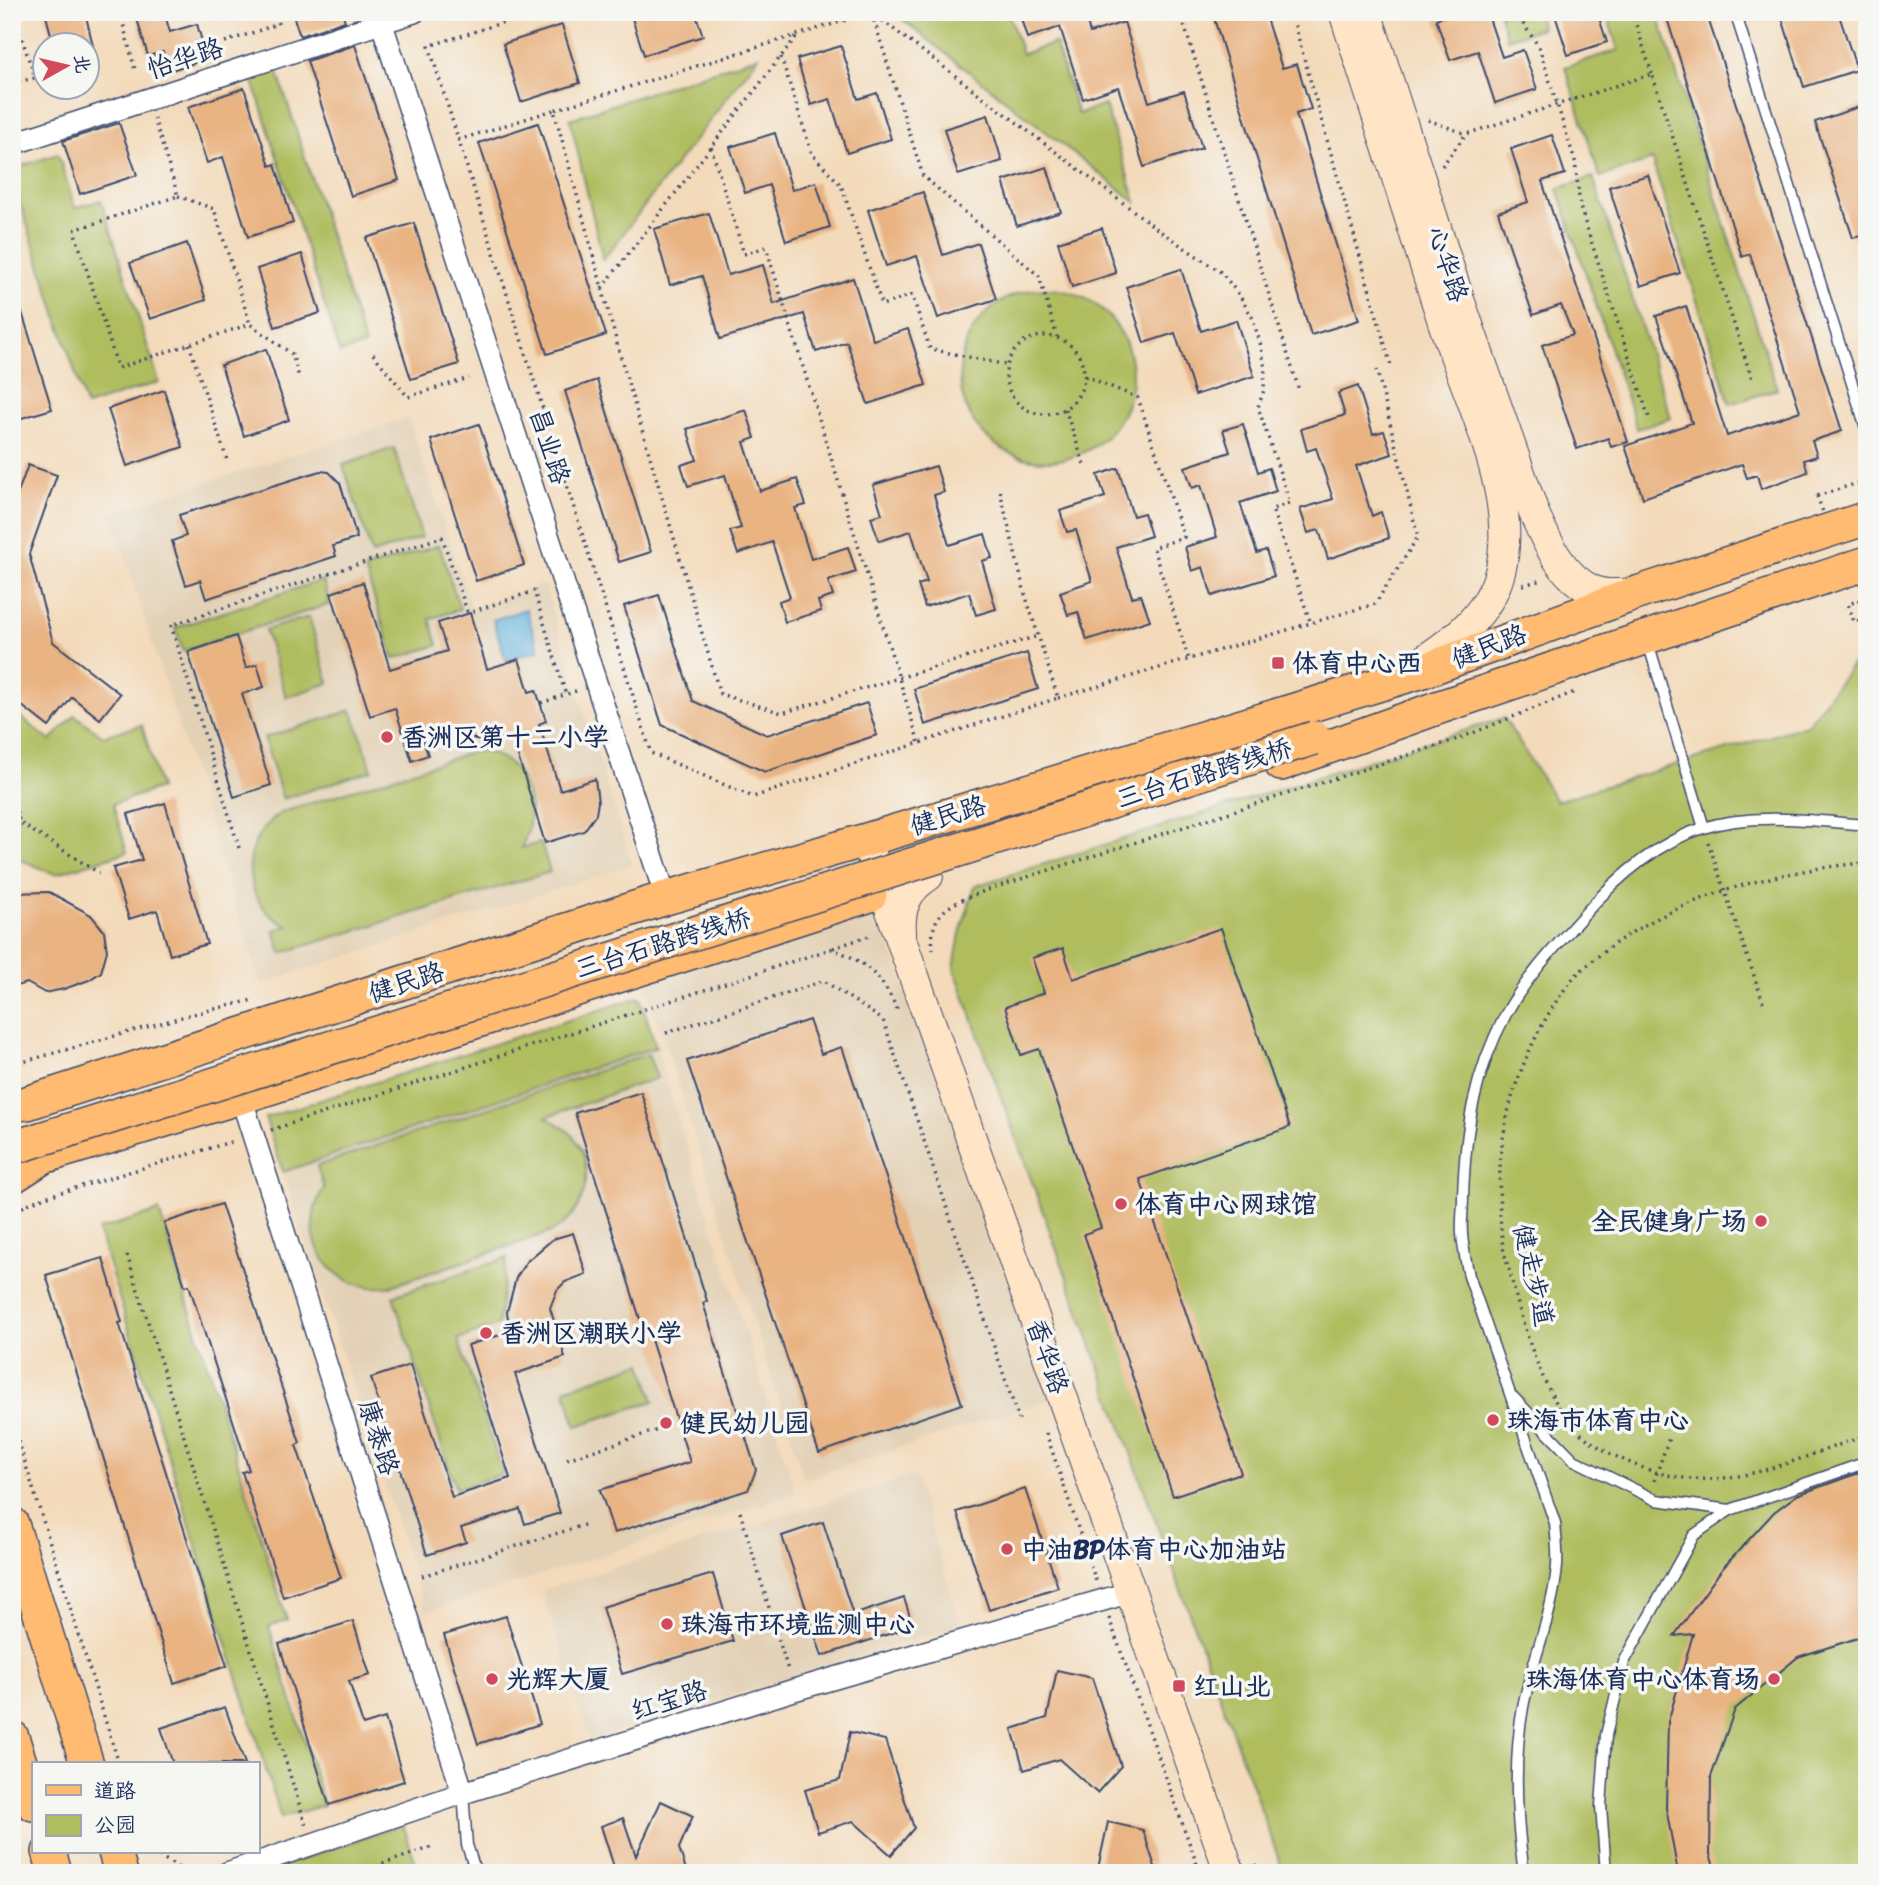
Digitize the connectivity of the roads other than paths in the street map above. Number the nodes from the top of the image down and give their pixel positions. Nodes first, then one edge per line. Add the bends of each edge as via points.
1 (414, 12) edge
2 (1344, 12) edge
3 (1366, 12) edge
4 (1735, 12) edge
5 (380, 18) edge
6 (12, 144) edge
7 (1867, 431) edge
8 (1861, 507) edge
9 (1867, 563) edge
10 (1640, 592) junction
11 (1646, 637) junction
12 (1420, 672) junction
13 (1372, 687) junction
14 (1437, 708) junction
15 (1312, 731) junction
16 (1867, 825) edge
17 (1704, 828) junction
18 (866, 840) junction
19 (928, 876) junction
20 (884, 890) junction
21 (666, 898) junction
22 (842, 904) junction
23 (902, 941) junction
24 (241, 1097) junction
25 (17, 1111) edge
26 (28, 1152) edge
27 (12, 1177) edge
28 (1511, 1395) junction
29 (1867, 1462) edge
30 (1730, 1510) junction
31 (12, 1524) edge
32 (1117, 1597) junction
33 (12, 1737) edge
34 (86, 1762) edge
35 (29, 1790) edge
36 (463, 1793) junction
37 (12, 1820) edge
38 (117, 1854) edge
39 (119, 1854) edge
40 (1242, 1866) edge
41 (121, 1873) edge
42 (139, 1873) edge
43 (227, 1873) edge
44 (476, 1873) edge
45 (1524, 1873) edge
46 (1606, 1873) edge

1 - 5 street, 怡华路
2 - 13 street, 心华路 via 1496,472 1506,539 1492,594 1470,625 1417,665
3 - 10 street, 心华路 via 1460,302 1545,538 1576,580 1595,592
4 - 7 lane
5 - 6 street, 怡华路
5 - 21 street, 昌业路
8 - 10 main road, 健民路
9 - 11 main road, 健民路
10 - 12 main road, 健民路
11 - 14 main road, 健民路
11 - 17 lane
12 - 13 main road, 健民路
12 - 15 main road
13 - 18 main road, 健民路
14 - 15 main road
14 - 19 main road, 健民路 via 1318,753
15 - 25 main road, 三台石路跨线桥
15 - 26 main road, 三台石路跨线桥, bridge
16 - 17 lane via 1779,819
17 - 28 lane via 1665,845 1634,866 1549,953 1506,1014 1476,1090 1468,1120 1462,1234 1469,1276
18 - 20 street, 香华路
18 - 21 main road, 健民路
19 - 20 main road, 健民路
19 - 23 street via 904,900
20 - 22 main road, 健民路
20 - 23 street, 香华路
21 - 25 main road, 健民路
22 - 23 street via 876,908
22 - 24 main road, 健民路
23 - 32 street, 香华路
24 - 26 main road, 健民路
24 - 36 street, 康泰路
26 - 27 main road
28 - 30 lane via 1574,1460 1656,1500
28 - 45 lane via 1555,1524 1557,1565 1523,1708 1516,1802
29 - 30 lane
30 - 46 lane via 1694,1535 1624,1662 1606,1735 1601,1805
31 - 34 main road
32 - 36 street, 红宝路 via 794,1690
32 - 40 street, 香华路
33 - 35 main road
35 - 37 lane
36 - 43 street, 红宝路
36 - 44 lane via 467,1845
38 - 41 main road
39 - 42 street

